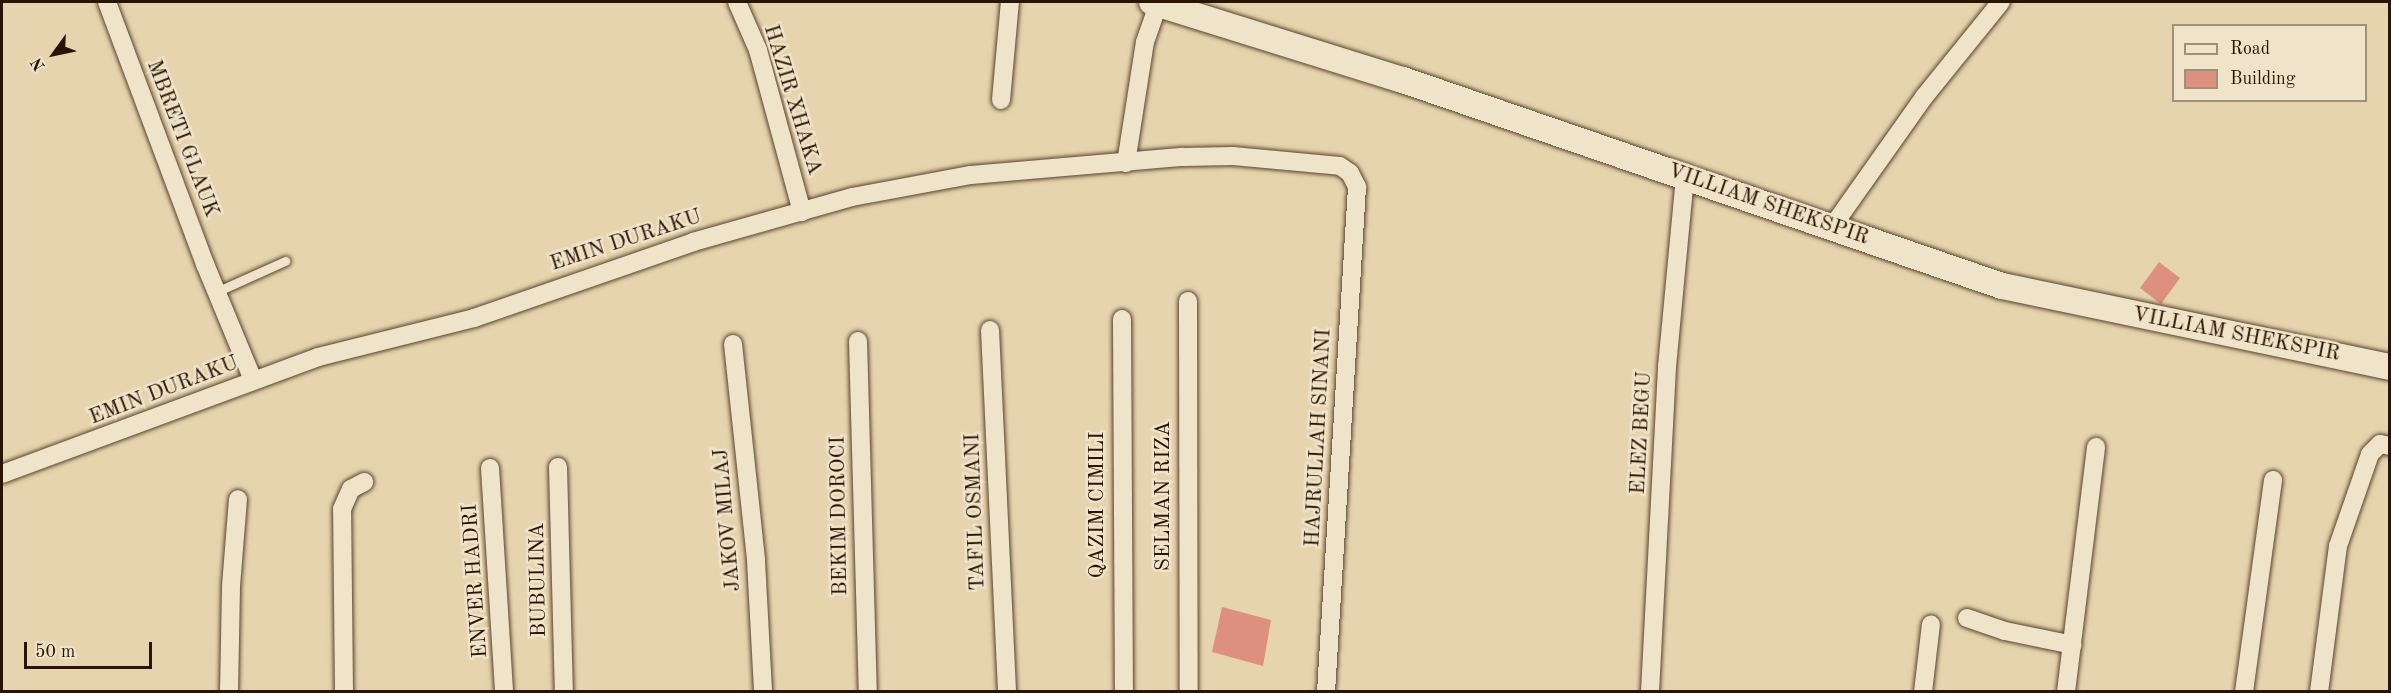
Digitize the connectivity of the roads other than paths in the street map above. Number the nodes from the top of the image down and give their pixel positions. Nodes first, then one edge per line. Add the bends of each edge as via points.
1 (107, 2) edge
2 (738, 2) edge
3 (1010, 2) edge
4 (1156, 2) edge
5 (2001, 2) edge
6 (1001, 100) dead end
7 (1126, 163) junction
8 (1685, 177) junction
9 (1357, 187) joint
10 (802, 212) junction
11 (1832, 227) junction
12 (285, 261) dead end
13 (216, 292) junction
14 (1188, 301) dead end
15 (1122, 319) dead end
16 (990, 330) dead end
17 (858, 341) dead end
18 (733, 344) dead end
19 (2390, 367) edge
20 (253, 380) junction
21 (727, 386) dead end
22 (2390, 446) edge
23 (2096, 447) dead end
24 (558, 467) dead end
25 (490, 468) dead end
26 (2, 474) edge
27 (2273, 480) dead end
28 (364, 482) dead end
29 (238, 499) dead end
30 (1967, 618) dead end
31 (1931, 624) dead end
32 (2073, 645) junction
33 (229, 692) edge
34 (344, 692) edge
35 (504, 692) edge
36 (564, 692) edge
37 (755, 692) edge
38 (763, 692) edge
39 (867, 692) edge
40 (1007, 692) edge
41 (1124, 692) edge
42 (1189, 692) edge
43 (1326, 692) edge
44 (1650, 692) edge
45 (1923, 692) edge
46 (2066, 692) edge
47 (2244, 692) edge
48 (2319, 692) edge

1 - 13 street, MBRETI GLAUK
2 - 10 street, HAZIR XHAKA via 758,50
3 - 6 street
4 - 7 street via 1145,42
4 - 8 street, VILLIAM SHEKSPIR via 1403,80
5 - 11 street via 1924,97
7 - 9 street, EMIN DURAKU via 1184,157 1286,159 1340,166 1350,173
7 - 10 street, EMIN DURAKU via 924,182
8 - 11 street, VILLIAM SHEKSPIR
8 - 44 street, ELEZ BEGU via 1667,367
9 - 43 street, HAJRULLAH SINANI
10 - 20 street, EMIN DURAKU via 693,242 474,318 318,357
11 - 19 street, VILLIAM SHEKSPIR via 1969,275 2051,298
12 - 13 lane
13 - 20 street, MBRETI GLAUK
14 - 42 street, SELMAN RIZA
15 - 41 street, QAZIM CIMILI
16 - 40 street, TAFIL OSMANI
17 - 39 street, BEKIM DOROCI
18 - 38 street, JAKOV MILAJ via 756,561
20 - 26 street, EMIN DURAKU via 110,437
21 - 37 street via 748,561
22 - 48 street via 2380,444 2370,454 2338,546
23 - 32 street
24 - 36 street, BUBULINA
25 - 35 street, ENVER HADRI
27 - 47 street
28 - 34 street via 351,489 342,509
29 - 33 street
30 - 32 street via 2005,631
31 - 45 street
32 - 46 street

